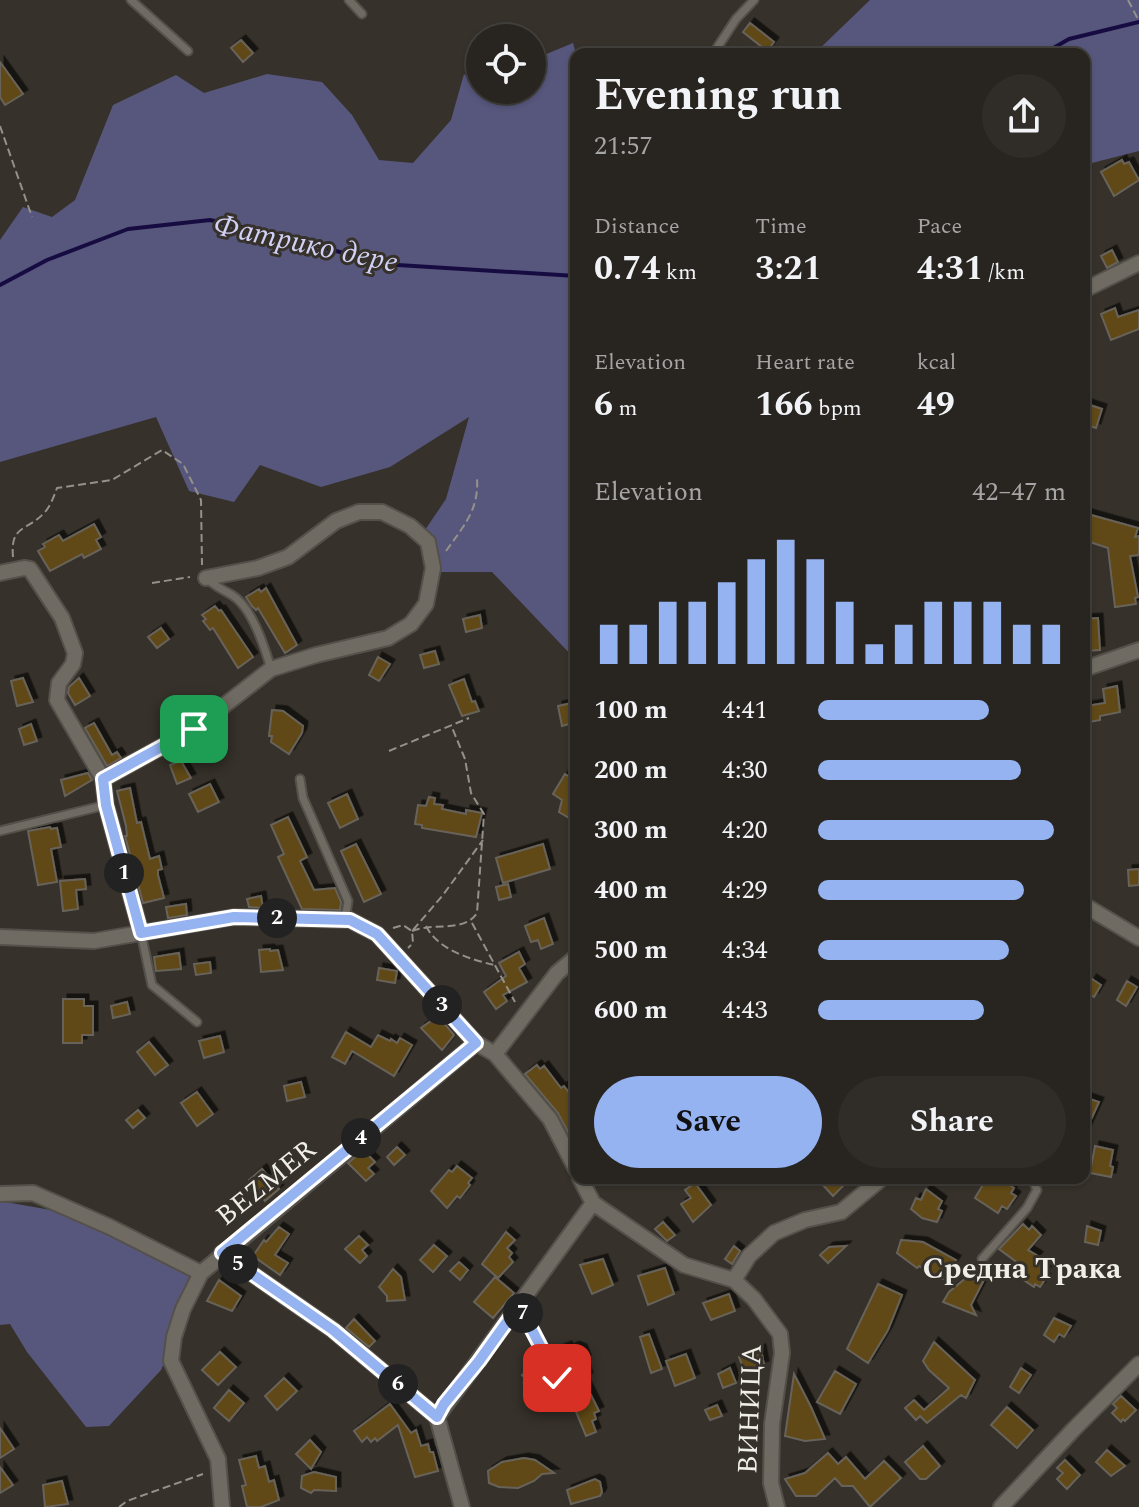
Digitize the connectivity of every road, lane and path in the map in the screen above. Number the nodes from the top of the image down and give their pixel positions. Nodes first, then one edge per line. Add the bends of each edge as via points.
1 (131, 0) edge
2 (349, 0) edge
3 (754, 0) edge
4 (1128, 0) edge
5 (362, 14) dead end
6 (1139, 21) edge
7 (717, 48) edge
8 (188, 51) dead end
9 (0, 126) edge
10 (32, 217) dead end
11 (1139, 263) edge
12 (1090, 287) edge
13 (477, 479) dead end
14 (433, 568) junction
15 (7, 572) edge
16 (204, 577) junction
17 (152, 583) dead end
18 (1139, 650) edge
19 (1090, 667) edge
20 (271, 669) junction
21 (469, 718) dead end
22 (451, 725) junction
23 (389, 751) dead end
24 (103, 779) junction
25 (300, 779) dead end
26 (106, 805) junction
27 (0, 831) edge
28 (483, 839) junction
29 (1090, 909) edge
30 (345, 920) junction
31 (471, 921) junction
32 (425, 925) junction
33 (412, 931) junction
34 (141, 933) junction
35 (377, 934) junction
36 (0, 937) edge
37 (1139, 938) edge
38 (400, 959) junction
39 (570, 962) edge
40 (495, 965) junction
41 (523, 1017) junction
42 (197, 1022) dead end
43 (476, 1043) junction
44 (495, 1054) junction
45 (570, 1157) edge
46 (583, 1184) edge
47 (875, 1184) edge
48 (1034, 1184) edge
49 (0, 1194) edge
50 (593, 1203) junction
51 (222, 1253) junction
52 (982, 1259) dead end
53 (201, 1273) junction
54 (734, 1280) junction
55 (519, 1305) junction
56 (1139, 1364) edge
57 (557, 1378) dead end
58 (437, 1417) junction
59 (219, 1468) junction
60 (119, 1507) edge
61 (222, 1507) edge
62 (462, 1507) edge
63 (777, 1507) edge
64 (1001, 1507) edge

1 - 8 lane
2 - 5 lane
3 - 7 lane
4 - 6 path
9 - 10 path
11 - 12 street
13 - 14 path via 474,509
14 - 16 street via 428,542 410,526 382,512 359,512 336,521 288,557
14 - 20 street via 426,604 411,624 388,638
15 - 16 path via 15,533 48,509 57,488 112,480 162,450 183,464 201,500
15 - 24 street via 30,569 62,618 75,653 59,683 57,700
16 - 17 path
16 - 20 lane via 234,596 261,634
18 - 19 street
20 - 24 street via 194,729
21 - 22 path
22 - 23 path
22 - 28 path via 471,793 484,814
24 - 26 street
25 - 30 lane via 303,798 348,901
26 - 27 lane
26 - 34 street
28 - 31 path via 477,913
28 - 33 path
29 - 37 street
30 - 34 street via 234,917
30 - 35 street
31 - 32 path
31 - 40 path
32 - 33 path
32 - 40 path via 431,937 466,958
33 - 35 path via 403,925
33 - 38 path via 413,943
34 - 36 street via 94,941
34 - 42 lane via 152,985
35 - 38 street
38 - 43 street
39 - 41 street
40 - 41 path
41 - 44 street
43 - 44 street
43 - 51 street, BEZMER
44 - 45 street via 550,1119
46 - 50 street, ВИНИЦА
47 - 54 street via 841,1212 774,1233 749,1256
48 - 52 lane via 1037,1190 1027,1208
49 - 53 street via 33,1193
50 - 54 street, ВИНИЦА via 684,1265
50 - 55 street
51 - 53 street, BEZMER
51 - 58 street via 333,1330
53 - 59 street, BEZMER via 183,1309 171,1361
54 - 63 street, ВИНИЦА via 780,1334 772,1424 771,1483
55 - 57 lane
55 - 58 street
56 - 64 street
58 - 62 street
59 - 60 path
59 - 61 street, BEZMER

